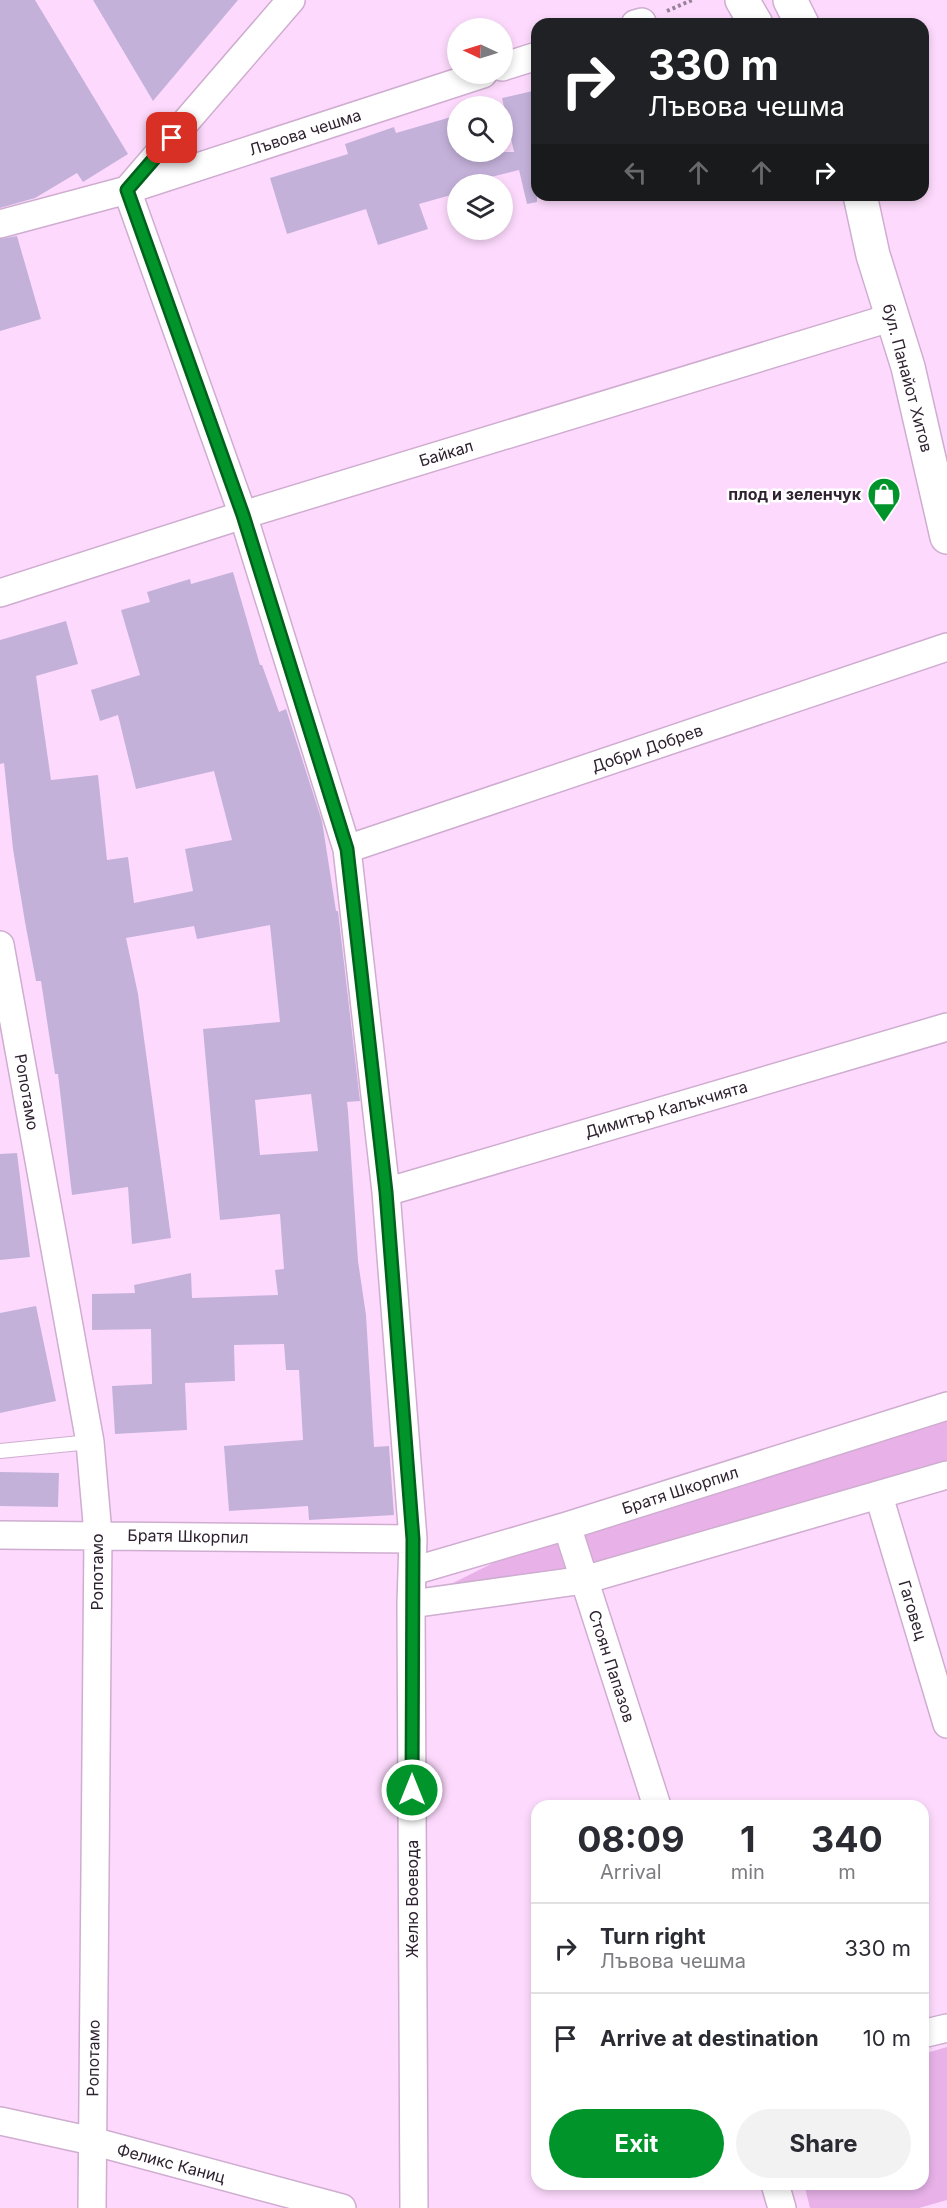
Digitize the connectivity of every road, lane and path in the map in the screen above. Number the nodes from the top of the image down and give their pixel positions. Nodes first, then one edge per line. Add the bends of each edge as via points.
1 (291, 0) edge
2 (742, 0) edge
3 (790, 0) edge
4 (752, 18) edge
5 (798, 18) edge
6 (531, 58) edge
7 (513, 64) edge
8 (452, 84) edge
9 (127, 190) junction
10 (847, 201) edge
11 (861, 201) edge
12 (0, 224) edge
13 (873, 255) junction
14 (893, 317) junction
15 (243, 515) junction
16 (947, 537) edge
17 (0, 593) edge
18 (947, 647) edge
19 (347, 849) junction
20 (0, 945) edge
21 (947, 1027) edge
22 (386, 1192) junction
23 (947, 1406) edge
24 (90, 1442) junction
25 (0, 1451) edge
26 (947, 1475) edge
27 (879, 1496) junction
28 (567, 1526) junction
29 (98, 1534) junction
30 (0, 1535) edge
31 (413, 1539) junction
32 (413, 1571) junction
33 (584, 1580) junction
34 (411, 1604) junction
35 (947, 1724) edge
36 (655, 1800) edge
37 (947, 2028) edge
38 (929, 2032) edge
39 (0, 2121) edge
40 (92, 2141) junction
41 (777, 2190) edge
42 (92, 2208) edge
43 (342, 2208) edge
44 (414, 2208) edge
45 (782, 2208) edge

1 - 9 street
2 - 4 street
3 - 5 street
6 - 7 street
8 - 9 street, Лъвова чешма
9 - 12 street, Лъвова чешма
9 - 15 street, Желю Воевода
10 - 13 street, бул. Панайот Хитов
11 - 13 street, бул. Панайот Хитов
13 - 14 street, бул. Панайот Хитов
14 - 15 street, Байкал
14 - 16 street, бул. Панайот Хитов
15 - 17 street, Байкал
15 - 19 street, Желю Воевода
18 - 19 street, Добри Добрев
19 - 22 street, Желю Воевода
20 - 24 street, Ропотамо
21 - 22 street, Димитър Калъкчията
22 - 31 street, Желю Воевода
23 - 28 street, Братя Шкорпил
24 - 25 lane
24 - 29 street, Ропотамо
26 - 27 street
27 - 33 street
27 - 35 street, Гаговец
28 - 32 street, Братя Шкорпил
28 - 33 street, Стоян Папазов
29 - 30 street, Братя Шкорпил
29 - 31 street, Братя Шкорпил
29 - 40 street, Ропотамо
31 - 32 street, Желю Воевода
32 - 34 street, Желю Воевода
33 - 34 street
33 - 36 street, Стоян Папазов
34 - 44 street, Желю Воевода
37 - 38 street
39 - 40 street, Феликс Каниц
40 - 42 street, Ропотамо
40 - 43 street, Феликс Каниц
41 - 45 street

